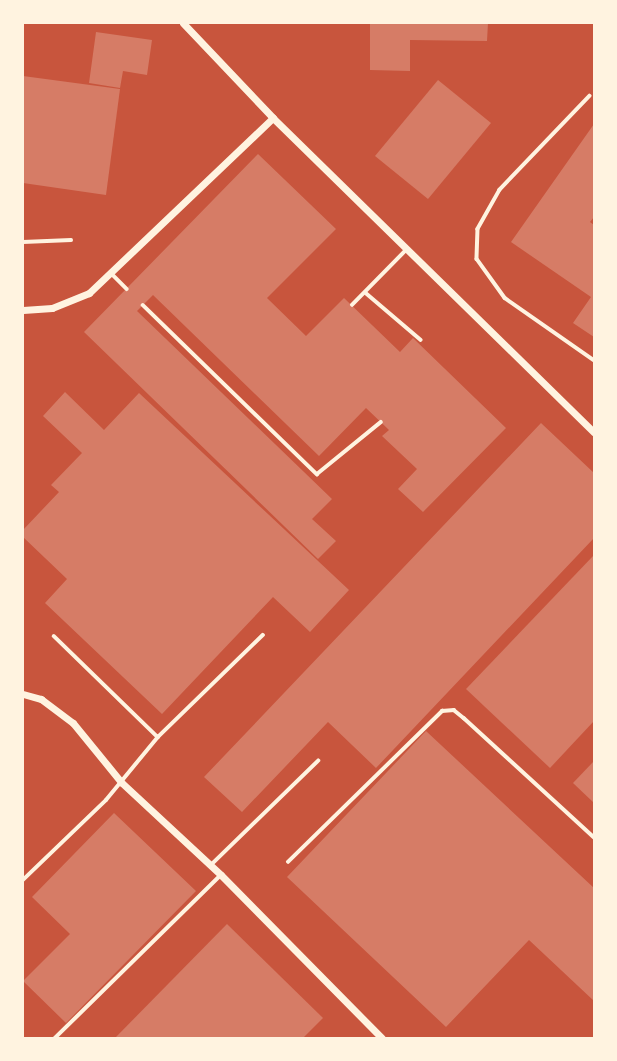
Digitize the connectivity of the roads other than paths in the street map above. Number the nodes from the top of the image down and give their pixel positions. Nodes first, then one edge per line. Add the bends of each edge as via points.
1 (183, 23) edge
2 (590, 96) dead end
3 (273, 118) junction
4 (71, 240) dead end
5 (23, 242) edge
6 (407, 249) junction
7 (112, 274) junction
8 (127, 289) dead end
9 (366, 293) junction
10 (143, 305) dead end
11 (352, 305) dead end
12 (23, 310) edge
13 (421, 340) dead end
14 (594, 359) edge
15 (380, 422) dead end
16 (594, 432) edge
17 (263, 635) dead end
18 (54, 636) dead end
19 (23, 694) edge
20 (158, 737) junction
21 (318, 761) dead end
22 (122, 783) junction
23 (594, 837) edge
24 (288, 862) dead end
25 (211, 866) junction
26 (221, 875) junction
27 (23, 880) edge
28 (55, 1038) edge
29 (382, 1038) edge

1 - 3 street
2 - 14 lane via 500,190 478,229 477,259 505,298
3 - 6 street
3 - 7 street
4 - 5 lane
6 - 9 lane
6 - 16 street
7 - 8 lane
7 - 12 street via 73,301 52,309
9 - 11 lane
9 - 13 lane
10 - 15 lane via 317,474
17 - 20 lane
18 - 20 lane
19 - 22 street via 41,699 73,723
20 - 22 lane
21 - 25 lane
22 - 25 street
22 - 27 lane
23 - 24 lane via 454,710 442,711
25 - 26 street
26 - 28 lane
26 - 29 street

